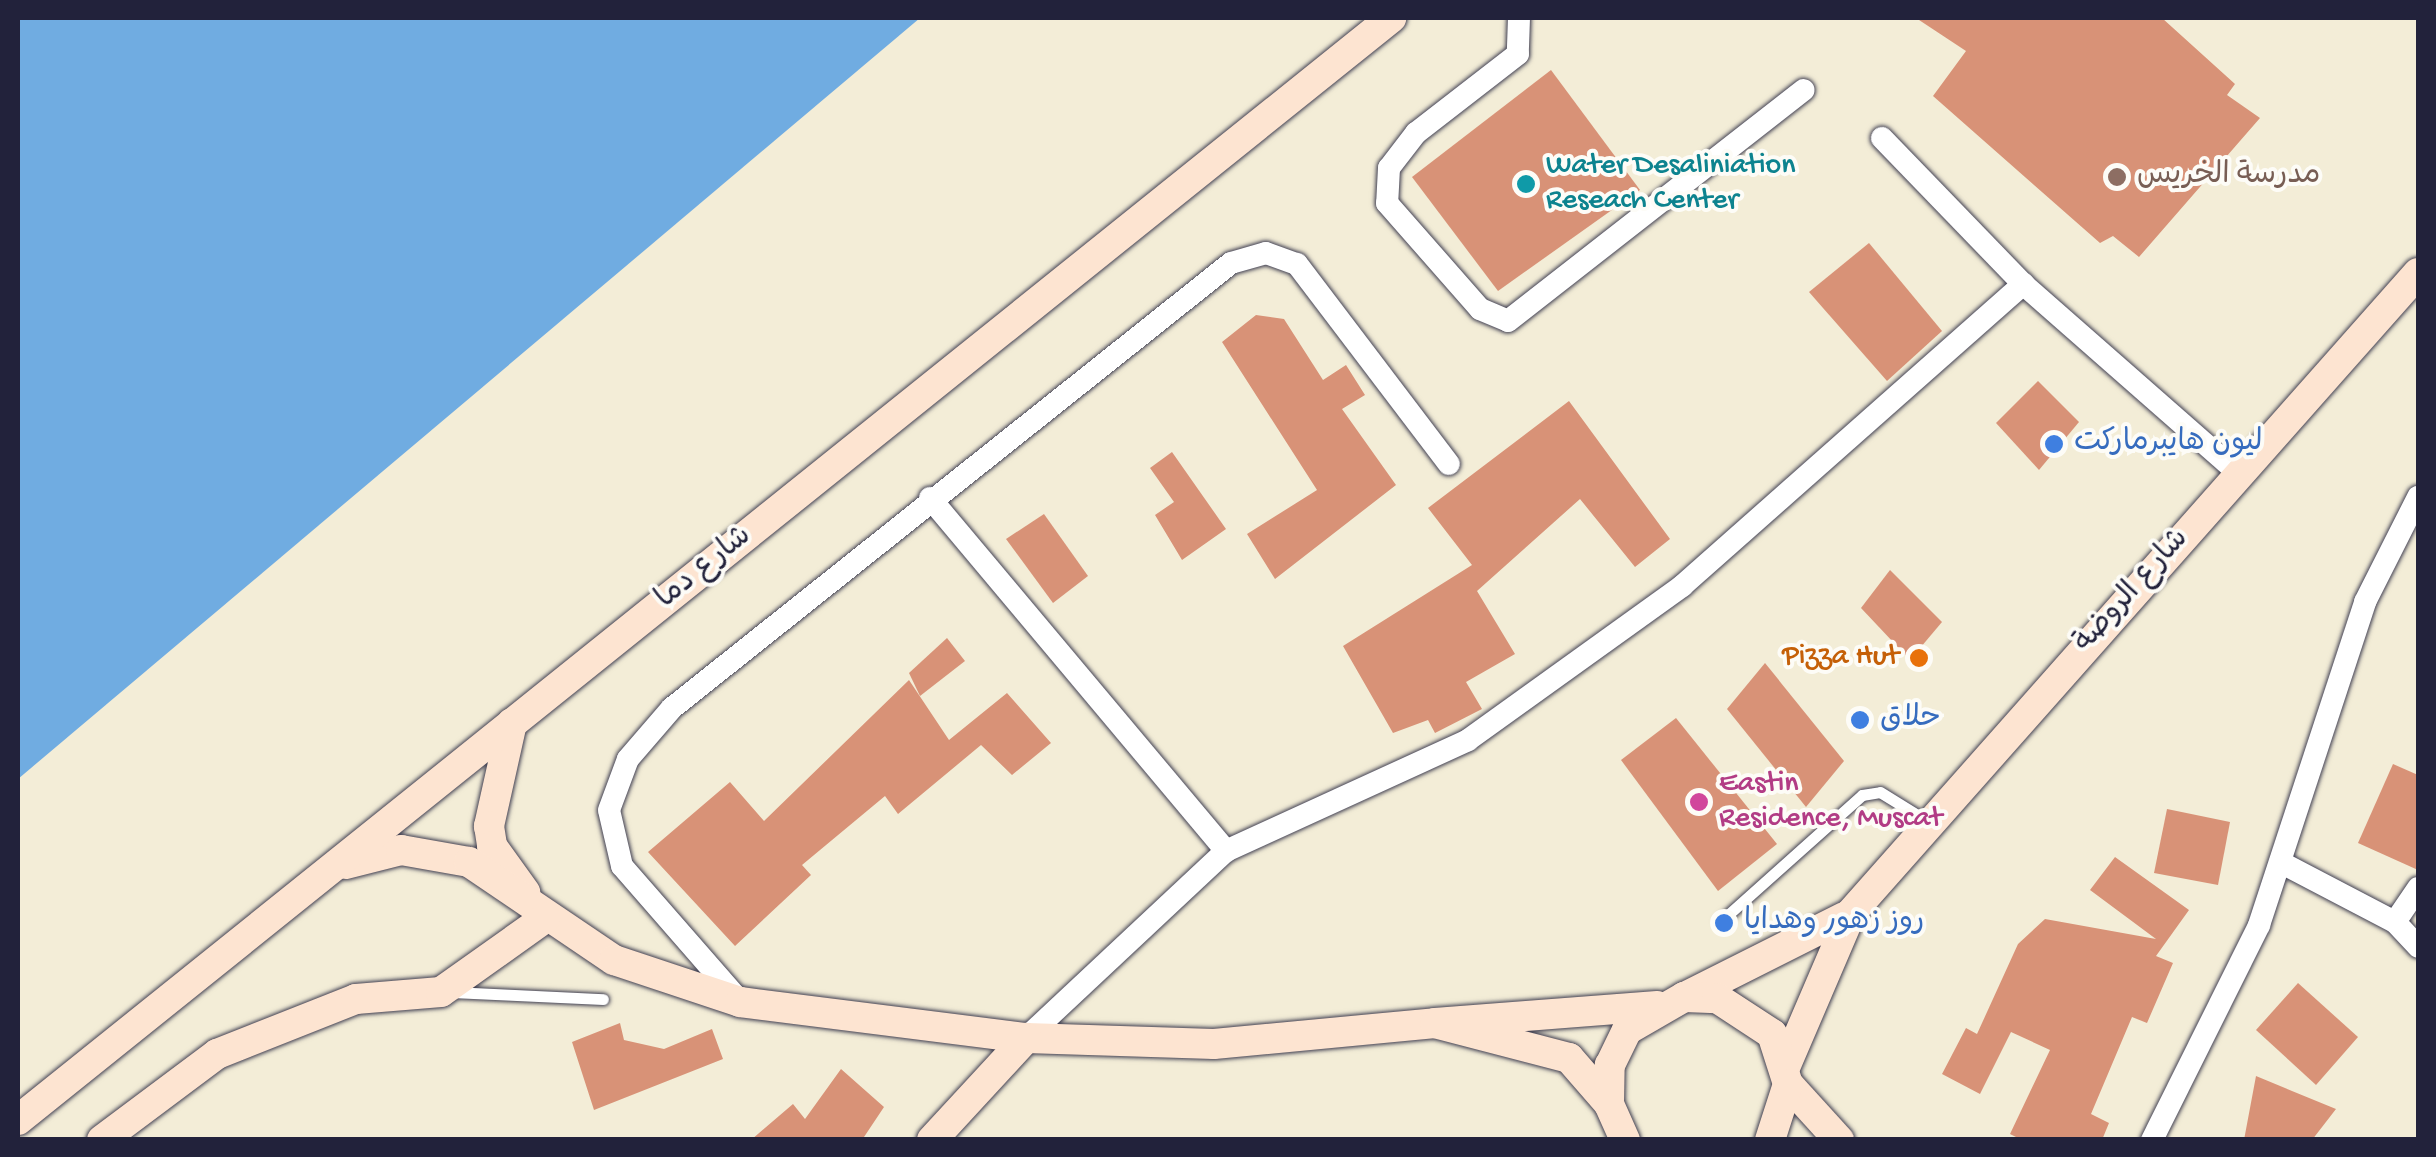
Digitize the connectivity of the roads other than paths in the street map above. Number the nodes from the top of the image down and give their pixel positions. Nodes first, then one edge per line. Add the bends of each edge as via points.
1 (1392, 18) edge
2 (1519, 18) edge
3 (1804, 90) dead end
4 (1882, 138) dead end
5 (2418, 273) edge
6 (2023, 284) junction
7 (1449, 464) dead end
8 (2238, 474) junction
9 (2418, 497) edge
10 (930, 498) junction
11 (512, 724) junction
12 (1927, 821) junction
13 (1226, 851) junction
14 (2280, 862) junction
15 (334, 868) junction
16 (2418, 888) edge
17 (1851, 913) junction
18 (545, 918) junction
19 (1721, 922) dead end
20 (2395, 922) junction
21 (2418, 947) edge
22 (441, 992) junction
23 (603, 998) dead end
24 (740, 1002) junction
25 (1670, 1002) junction
26 (1435, 1022) junction
27 (1026, 1038) junction
28 (1787, 1075) junction
29 (18, 1120) edge
30 (1612, 1125) edge
31 (102, 1140) edge
32 (932, 1140) edge
33 (1770, 1140) edge
34 (1839, 1140) edge
35 (2152, 1140) edge

1 - 11 main road, شارع دما
2 - 3 street via 1518,54 1416,134 1389,168 1387,203 1480,309 1508,321
4 - 6 street
5 - 8 main road, شارع الروضة
6 - 8 street
6 - 13 street via 1682,586 1468,740
7 - 10 street via 1297,264 1266,253 1231,263
8 - 12 main road, شارع الروضة
9 - 14 street via 2365,602
10 - 13 street
10 - 24 street via 672,708 628,759 615,793 609,810 622,866
11 - 15 main road, شارع دما
11 - 18 main road via 491,805 492,846
12 - 17 main road, شارع الروضة
12 - 19 lane via 1880,792 1862,795
13 - 27 street
14 - 20 street
14 - 35 street
15 - 18 main road via 401,850 436,853 469,862
15 - 29 main road, شارع دما
16 - 20 street
17 - 25 main road, شارع الروضة
17 - 28 main road, شارع الروضة
18 - 22 main road
18 - 24 main road via 614,960
20 - 21 street
22 - 23 lane
22 - 31 main road via 356,999 288,1022 217,1054
24 - 27 main road
25 - 26 main road
25 - 28 main road via 1748,1011
25 - 30 main road via 1628,1030 1610,1065
26 - 27 main road via 1214,1044
26 - 30 main road via 1569,1058
27 - 32 main road
28 - 33 main road, شارع الروضة
28 - 34 main road

